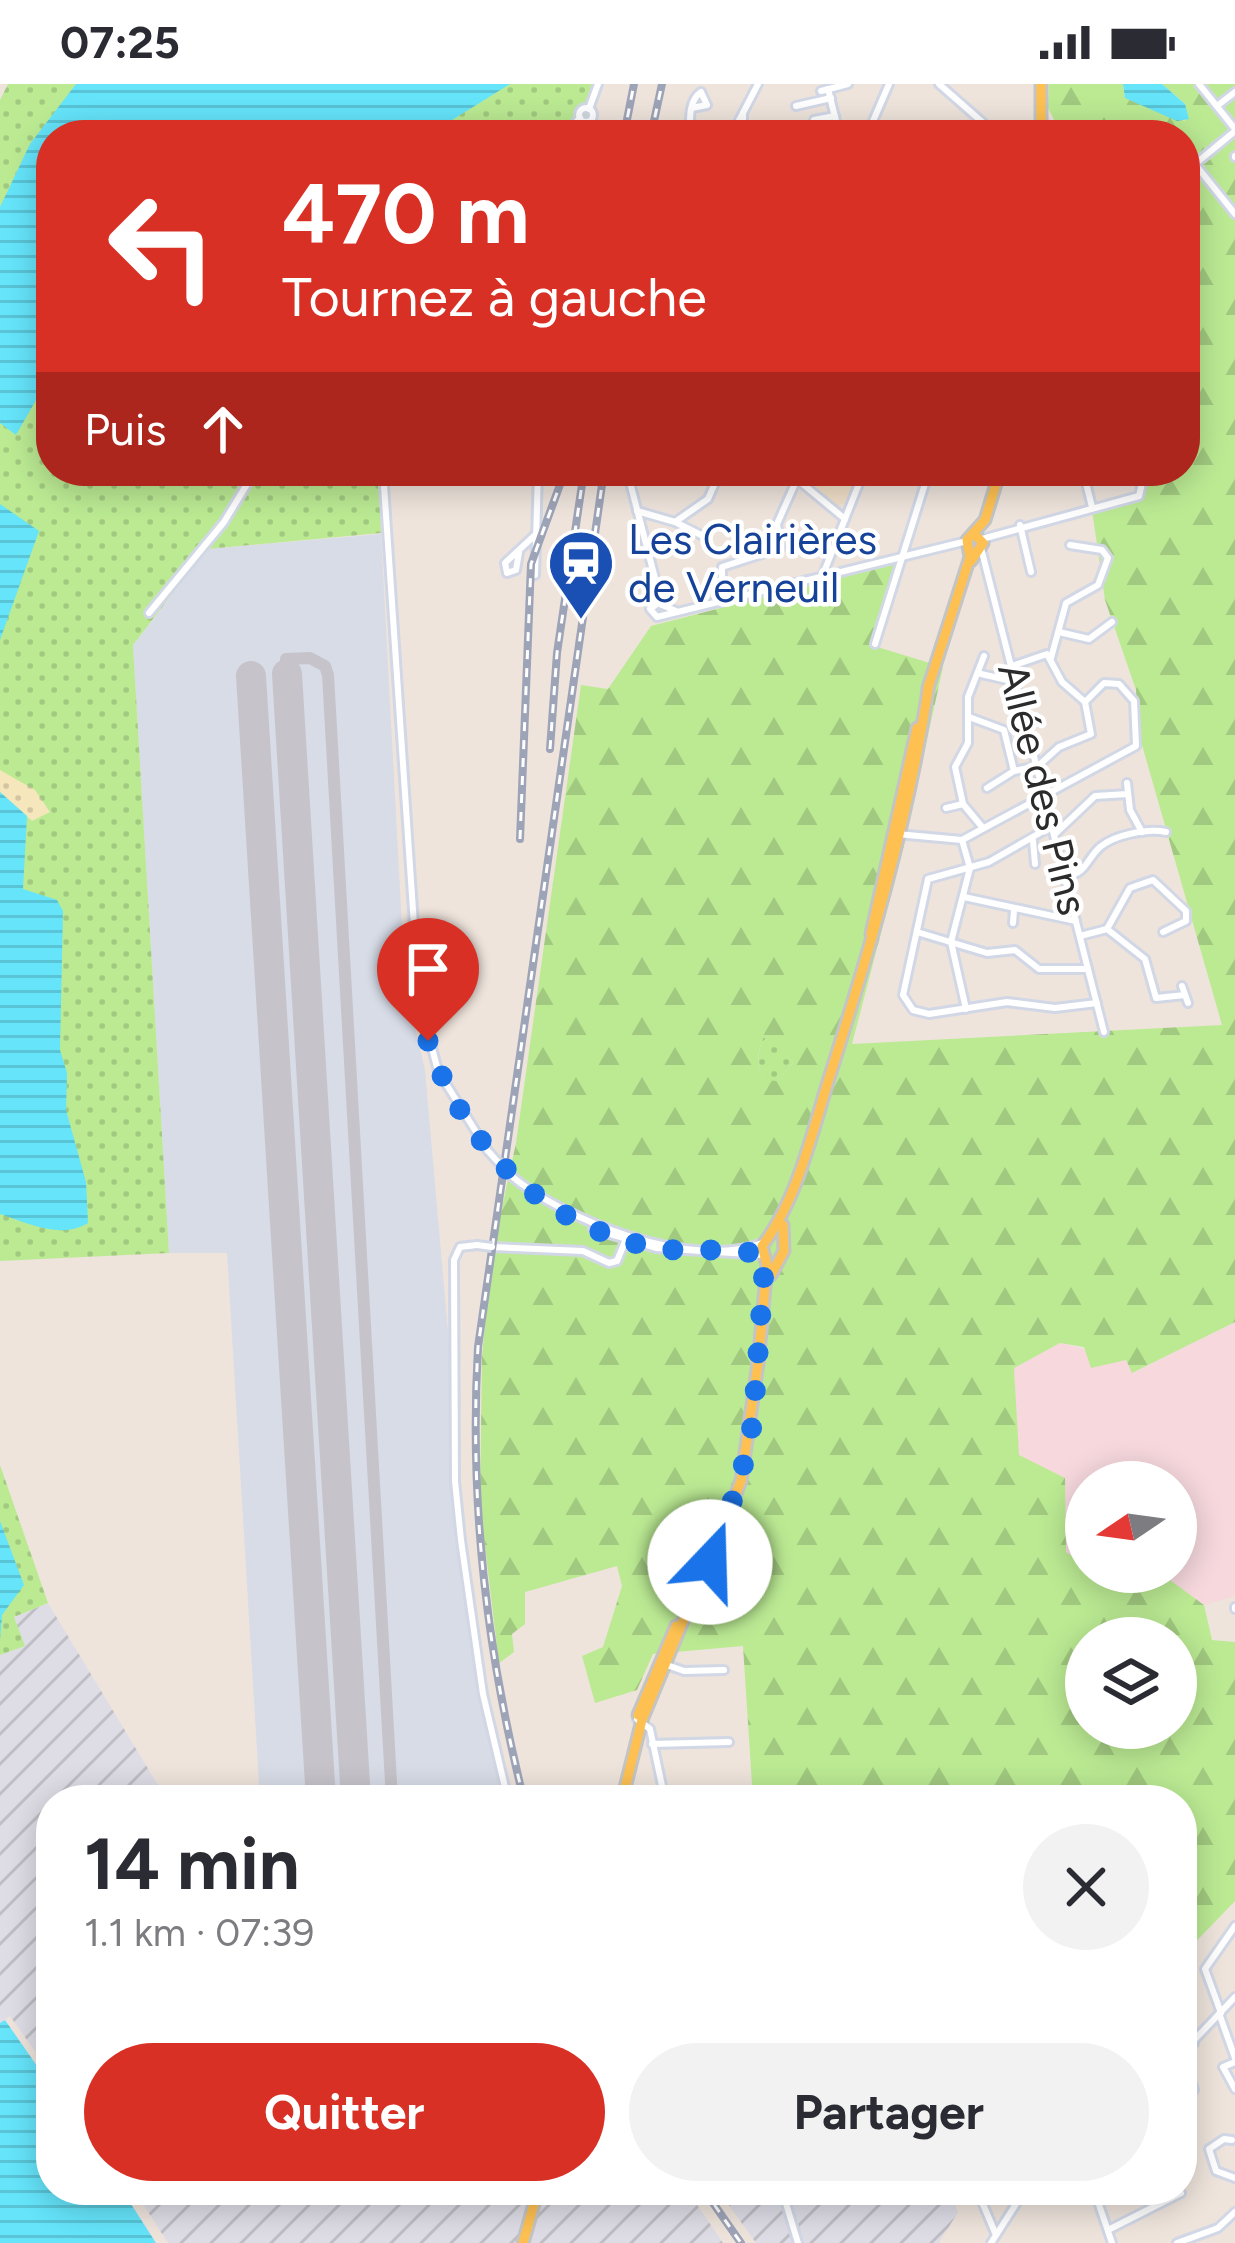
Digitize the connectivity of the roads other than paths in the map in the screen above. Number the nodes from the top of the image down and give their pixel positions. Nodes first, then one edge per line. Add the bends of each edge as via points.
1 (598, 84) edge
2 (758, 84) edge
3 (848, 84) edge
4 (889, 84) edge
5 (939, 84) edge
6 (1043, 84) edge
7 (1199, 84) edge
8 (824, 92) edge
9 (1235, 92) edge
10 (796, 106) dead end
11 (1216, 106) junction
12 (692, 108) dead end
13 (835, 116) junction
14 (584, 120) edge
15 (691, 120) edge
16 (739, 120) edge
17 (814, 120) dead end
18 (838, 120) edge
19 (873, 120) edge
20 (980, 120) edge
21 (1043, 120) edge
22 (1235, 130) edge
23 (1200, 160) edge
24 (1200, 170) edge
25 (1235, 214) edge
26 (246, 486) edge
27 (384, 486) edge
28 (538, 486) edge
29 (631, 486) edge
30 (714, 486) edge
31 (794, 486) edge
32 (805, 486) edge
33 (858, 486) edge
34 (924, 486) edge
35 (997, 486) edge
36 (1087, 486) edge
37 (1141, 486) edge
38 (1092, 507) junction
39 (637, 511) junction
40 (845, 520) junction
41 (674, 522) junction
42 (1020, 525) junction
43 (536, 533) junction
44 (703, 536) dead end
45 (979, 538) junction
46 (1070, 545) dead end
47 (519, 552) dead end
48 (901, 555) junction
49 (1031, 572) dead end
50 (535, 575) dead end
51 (822, 577) junction
52 (722, 602) junction
53 (659, 606) junction
54 (678, 612) junction
55 (149, 613) dead end
56 (1112, 622) dead end
57 (1059, 632) junction
58 (875, 644) dead end
59 (984, 656) dead end
60 (1051, 658) junction
61 (1012, 666) junction
62 (981, 674) junction
63 (1016, 682) junction
64 (1085, 702) junction
65 (968, 717) junction
66 (1038, 766) junction
67 (1014, 771) junction
68 (1127, 783) dead end
69 (988, 788) dead end
70 (1128, 794) junction
71 (1045, 795) junction
72 (962, 804) junction
73 (946, 808) dead end
74 (984, 828) junction
75 (1053, 830) junction
76 (897, 832) junction
77 (1142, 832) junction
78 (1166, 832) dead end
79 (962, 840) junction
80 (1033, 842) junction
81 (1035, 864) dead end
82 (970, 868) junction
83 (1065, 877) junction
84 (963, 897) junction
85 (1014, 910) junction
86 (1076, 921) junction
87 (1013, 923) dead end
88 (1107, 929) junction
89 (917, 932) junction
90 (1163, 932) dead end
91 (1080, 936) junction
92 (951, 942) junction
93 (1088, 969) junction
94 (1185, 995) dead end
95 (1097, 1003) junction
96 (966, 1009) junction
97 (1104, 1031) dead end
98 (808, 1142) junction
99 (627, 1238) junction
100 (766, 1240) junction
101 (782, 1243) junction
102 (764, 1256) junction
103 (779, 1258) junction
104 (758, 1364) junction
105 (659, 1666) junction
106 (724, 1670) dead end
107 (638, 1723) junction
108 (729, 1742) dead end
109 (635, 1743) junction
110 (651, 1743) junction
111 (504, 1785) edge
112 (625, 1785) edge
113 (625, 1785) edge
114 (661, 1785) edge
115 (1235, 1926) edge
116 (1235, 1996) edge
117 (1220, 2014) junction
118 (1197, 2040) edge
119 (1235, 2060) edge
120 (1235, 2089) edge
121 (1232, 2140) dead end
122 (1235, 2178) edge
123 (536, 2205) edge
124 (787, 2205) edge
125 (982, 2205) edge
126 (1015, 2205) edge
127 (1099, 2205) edge
128 (1157, 2205) edge
129 (1235, 2212) edge
130 (1108, 2230) junction
131 (993, 2239) edge
132 (526, 2243) edge
133 (798, 2243) edge
134 (1112, 2243) edge
135 (1178, 2243) edge

1 - 14 street
2 - 16 street
3 - 8 street
4 - 19 street
5 - 20 street
6 - 21 main road
7 - 11 street
8 - 10 street
8 - 13 street
9 - 11 street
11 - 22 street
12 - 15 street
13 - 17 street
13 - 18 street
22 - 23 street
24 - 25 street
26 - 55 street
27 - 99 street, bridge via 419,998 438,1071 466,1125 509,1174 558,1211
28 - 43 street
29 - 39 street
30 - 41 street
31 - 52 street via 777,524 780,548 722,567
32 - 40 street
33 - 40 street
34 - 48 street
35 - 45 main road
36 - 38 street
37 - 38 street via 1139,496
38 - 42 street
39 - 41 street
39 - 53 street
40 - 51 street
41 - 44 street
42 - 45 street
42 - 49 street
43 - 47 street
43 - 50 street
45 - 48 street
45 - 61 street, Allée des Pins
45 - 76 main road via 943,633
46 - 57 street via 1108,558 1098,585 1066,603
48 - 51 street
48 - 58 street
51 - 52 street
52 - 54 street
53 - 54 street
53 - 54 street via 660,617
56 - 57 street via 1089,639
57 - 60 street
59 - 62 street
60 - 61 street
60 - 64 street
61 - 63 street, Allée des Pins
62 - 63 street
62 - 65 street
63 - 66 street, Allée des Pins
64 - 66 street via 1090,734
64 - 71 street via 1104,683 1119,684 1134,701 1136,746
65 - 67 street via 1004,730
65 - 72 street via 968,742 955,767
66 - 67 street
66 - 71 street, Allée des Pins
67 - 69 street
68 - 70 street
70 - 75 street via 1095,796
70 - 77 street
71 - 74 street
71 - 75 street, Allée des Pins
72 - 73 street
72 - 74 street
74 - 79 street
75 - 80 street
75 - 83 street, Allée des Pins
76 - 79 street
76 - 98 main road via 862,976
77 - 78 street
77 - 83 street via 1106,844 1086,870
79 - 82 street
80 - 81 street
80 - 82 street
82 - 84 street
82 - 89 street via 928,879
83 - 86 street, Allée des Pins
84 - 85 street
84 - 92 street
85 - 86 street
85 - 87 street
86 - 91 street, Allée des Pins
88 - 90 street via 1130,888 1153,880 1186,911 1186,921
88 - 91 street
88 - 94 street via 1145,959 1156,998
89 - 92 street
89 - 96 street via 902,980 906,1001 923,1014
91 - 93 street, Allée des Pins
92 - 93 street via 987,953 1015,950 1039,969
92 - 96 street
93 - 95 street, Allée des Pins
95 - 96 street
95 - 97 street, Allée des Pins
98 - 100 main road
98 - 101 main road
99 - 100 street via 700,1247
99 - 102 street
99 - 111 street, bridge via 609,1263 583,1251 478,1245 460,1246 454,1259 455,1481 483,1694
100 - 101 main road
100 - 102 main road
101 - 103 main road
102 - 103 main road
102 - 104 main road
103 - 104 main road
104 - 105 main road via 740,1480
105 - 106 street
105 - 107 main road
107 - 109 main road
107 - 110 street
107 - 112 main road
108 - 110 street
109 - 110 street
109 - 113 main road
110 - 114 street
115 - 117 street via 1204,1969
116 - 117 street
117 - 118 street
117 - 119 street
119 - 120 street via 1222,2068
121 - 122 street via 1213,2143 1210,2154 1216,2171
123 - 132 main road
124 - 133 street
125 - 131 street
126 - 131 street
127 - 130 street
128 - 130 street
129 - 135 street
130 - 134 street

